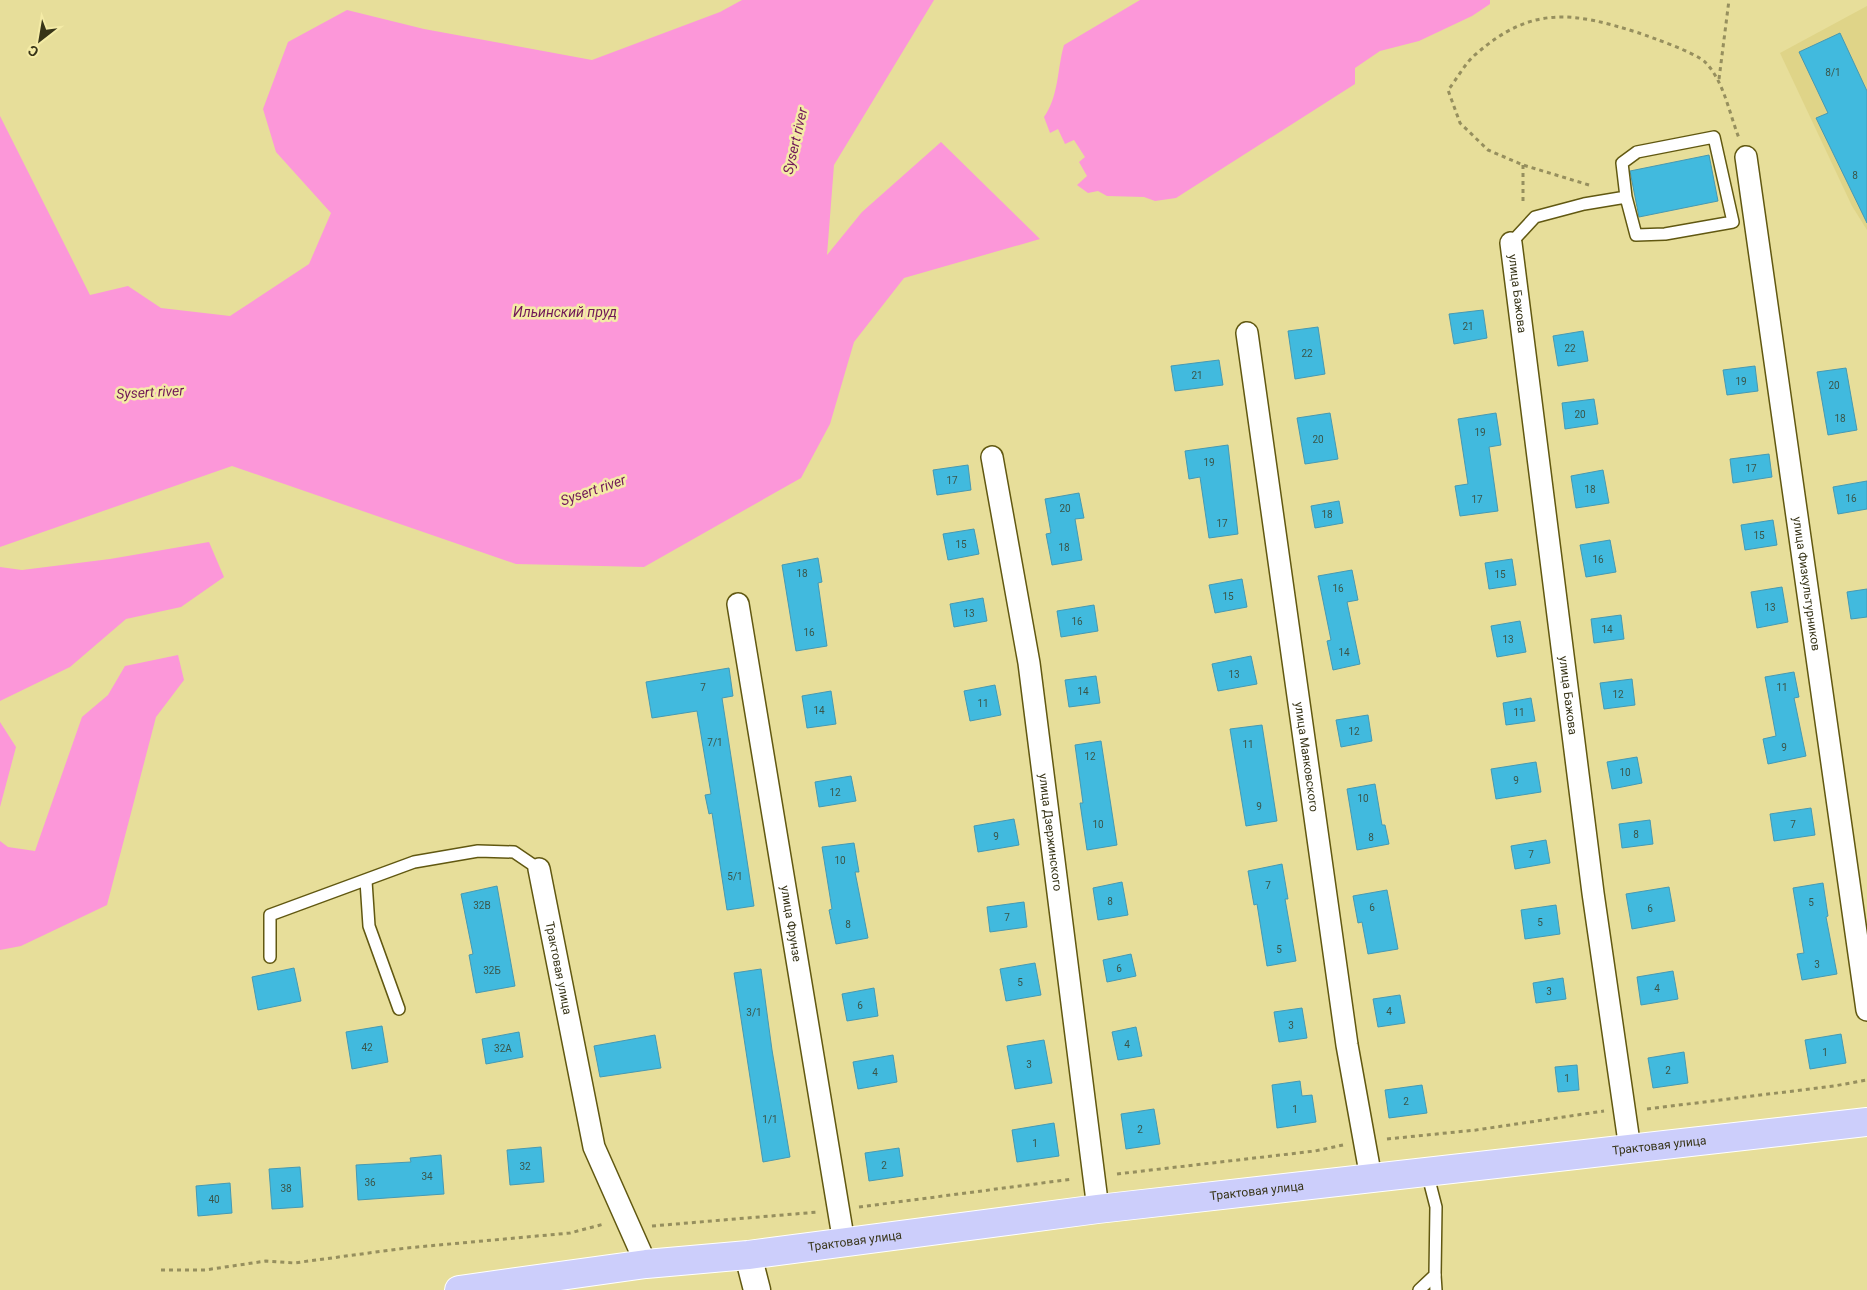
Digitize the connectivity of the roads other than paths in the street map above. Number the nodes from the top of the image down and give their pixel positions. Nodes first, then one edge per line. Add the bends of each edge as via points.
1 (1746, 157) road end
2 (1626, 197) junction
3 (1518, 236) joint
4 (1247, 333) dead end
5 (992, 457) dead end
6 (738, 604) dead end
7 (539, 870) joint
8 (366, 881) junction
9 (270, 957) dead end
10 (399, 1009) dead end
11 (1867, 1010) edge
12 (1867, 1122) edge
13 (1630, 1148) junction
14 (1427, 1172) junction
15 (1371, 1178) junction
16 (1098, 1209) junction
17 (844, 1243) junction
18 (748, 1255) junction
19 (646, 1264) junction
20 (1435, 1275) junction
21 (460, 1290) edge
22 (757, 1290) edge
23 (1419, 1290) edge
24 (1436, 1290) edge

1 - 11 street, улица Физкультурников
2 - 2 lane via 1622,163 1637,152 1714,137 1733,222 1665,234 1636,235
2 - 3 lane via 1535,217
3 - 13 street, улица Бажова via 1593,893
4 - 15 street, улица Маяковского via 1347,1045
5 - 16 street, улица Дзержинского via 1028,663
6 - 17 street, улица Фрунзе
7 - 8 lane via 514,852 478,851 414,862
7 - 19 street, Трактовая улица via 594,1147
8 - 9 lane via 270,915
8 - 10 lane via 369,926
12 - 13 main road, Трактовая улица
13 - 14 main road, Трактовая улица
14 - 15 main road, Трактовая улица
14 - 20 lane via 1436,1207
15 - 16 main road, Трактовая улица
16 - 17 main road, Трактовая улица
17 - 18 main road, Трактовая улица
18 - 19 main road, Трактовая улица
18 - 22 street
19 - 21 main road, Трактовая улица
20 - 23 lane
20 - 24 lane

